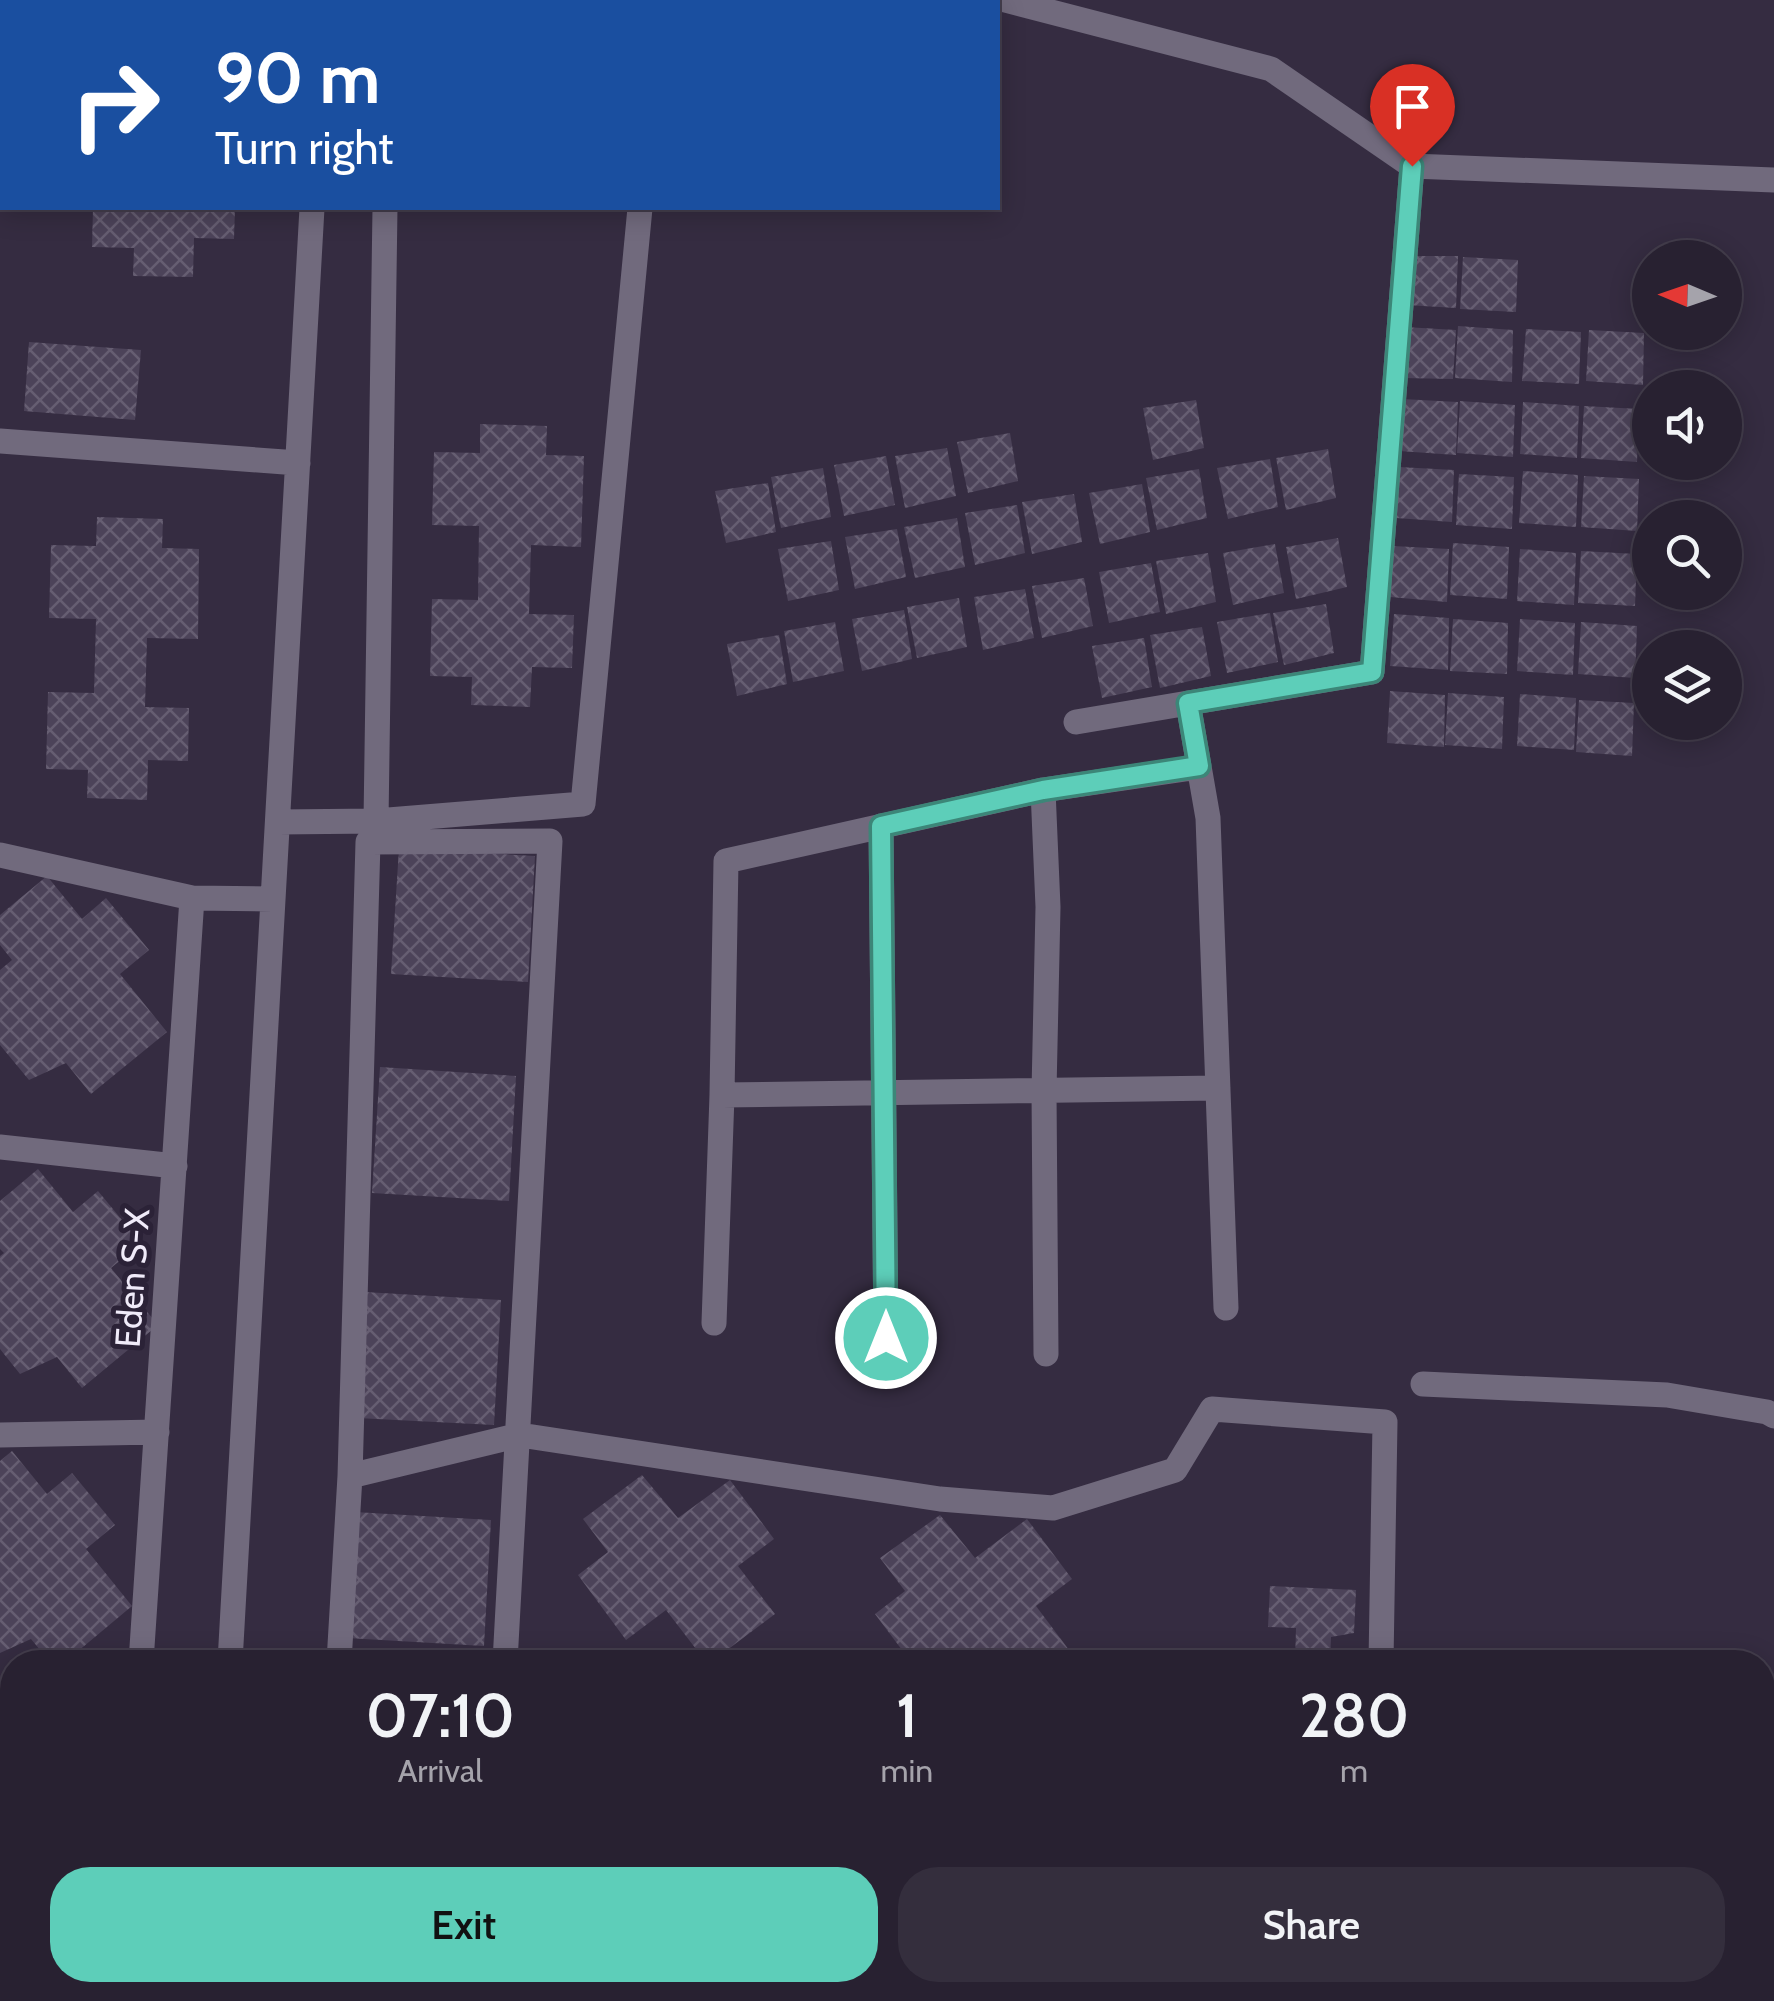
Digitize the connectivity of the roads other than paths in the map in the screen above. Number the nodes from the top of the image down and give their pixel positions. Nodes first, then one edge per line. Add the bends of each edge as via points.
1 (1005, 0) edge
2 (1412, 166) junction
3 (1774, 180) edge
4 (312, 210) edge
5 (384, 210) edge
6 (640, 210) edge
7 (0, 441) edge
8 (298, 463) junction
9 (1188, 703) junction
10 (1076, 722) dead end
11 (1199, 766) junction
12 (1043, 790) junction
13 (376, 821) junction
14 (278, 822) junction
15 (881, 826) junction
16 (0, 855) edge
17 (192, 898) junction
18 (273, 899) junction
19 (1218, 1088) junction
20 (1044, 1090) junction
21 (885, 1093) junction
22 (722, 1095) junction
23 (0, 1147) edge
24 (175, 1166) junction
25 (1226, 1308) dead end
26 (714, 1323) dead end
27 (886, 1338) dead end
28 (1046, 1354) dead end
29 (1423, 1384) dead end
30 (1774, 1416) edge
31 (157, 1432) junction
32 (0, 1435) edge
33 (520, 1435) junction
34 (350, 1476) junction
35 (142, 1650) edge
36 (231, 1650) edge
37 (340, 1650) edge
38 (506, 1650) edge
39 (1381, 1650) edge

1 - 2 street via 1271,69
2 - 3 street
2 - 9 street via 1372,672
4 - 8 street
5 - 13 street
6 - 13 street via 583,804
7 - 8 street
8 - 14 street
9 - 10 street
9 - 11 street
11 - 12 street
11 - 19 street via 1208,818
12 - 15 street
12 - 20 street
13 - 14 street
14 - 18 street
15 - 21 street
15 - 22 street via 726,861
16 - 17 street
17 - 18 street
17 - 24 street, Eden S-X
18 - 36 street
19 - 20 street
19 - 25 street
20 - 21 street
20 - 28 street
21 - 22 street
21 - 27 street
22 - 26 street
23 - 24 street
24 - 31 street, Eden S-X
29 - 30 street via 1667,1395
31 - 32 street
31 - 35 street, Eden S-X
33 - 34 street
33 - 34 street via 550,841 368,842
33 - 38 street
33 - 39 street via 940,1499 1053,1508 1175,1470 1212,1409 1385,1422
34 - 37 street

